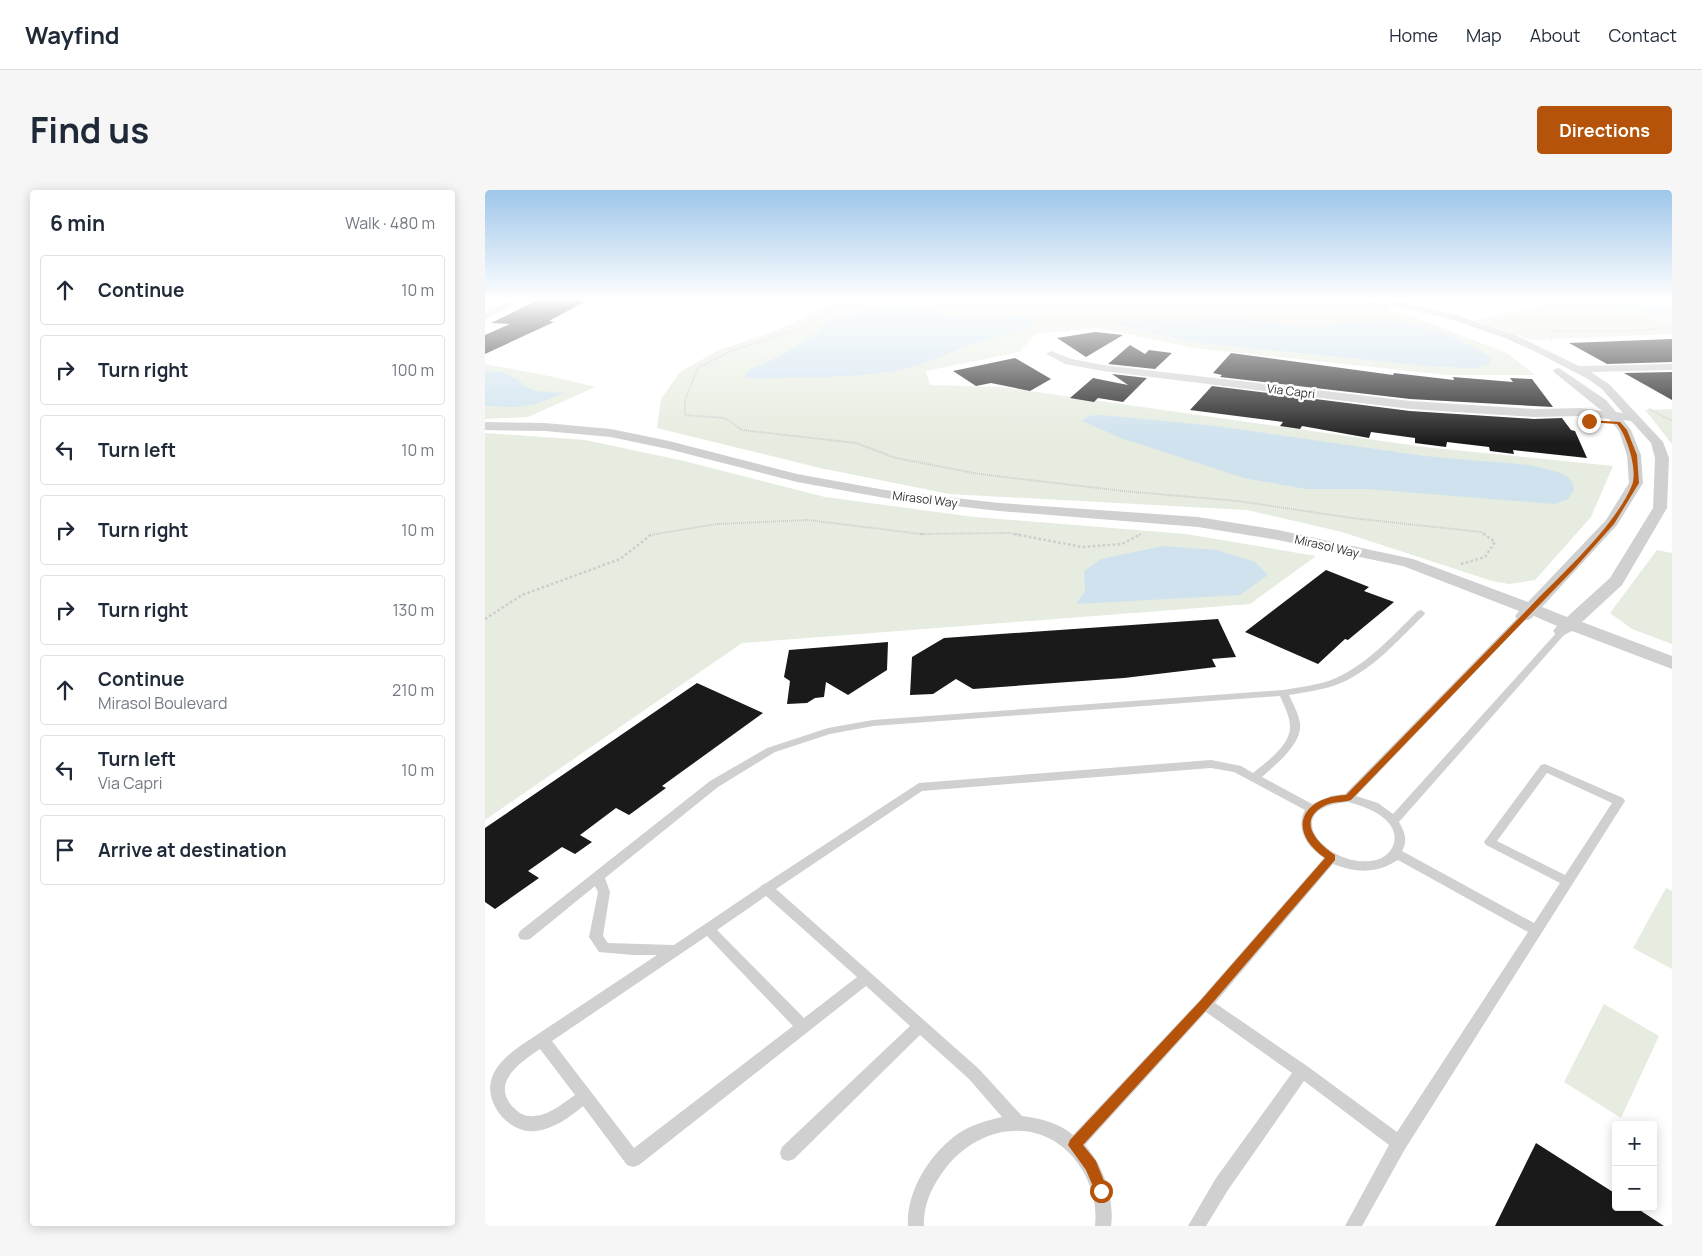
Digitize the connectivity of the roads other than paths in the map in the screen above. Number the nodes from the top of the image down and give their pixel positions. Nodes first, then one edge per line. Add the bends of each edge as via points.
1 (1508, 346) edge
2 (1527, 346) edge
3 (1051, 354) dead end
4 (1672, 367) edge
5 (1648, 369) junction
6 (1571, 372) junction
7 (1592, 377) junction
8 (1636, 418) junction
9 (1615, 419) junction
10 (485, 426) edge
11 (1636, 483) junction
12 (1666, 491) edge
13 (1421, 613) dead end
14 (1527, 613) junction
15 (1566, 628) junction
16 (1672, 663) edge
17 (1672, 676) edge
18 (1283, 693) junction
19 (1254, 778) junction
20 (1348, 798) junction
21 (1312, 809) junction
22 (1394, 820) junction
23 (1397, 854) junction
24 (1331, 858) junction
25 (598, 876) junction
26 (1567, 881) junction
27 (766, 888) junction
28 (707, 928) junction
29 (1536, 930) junction
30 (525, 935) dead end
31 (675, 950) junction
32 (866, 978) junction
33 (1205, 1004) junction
34 (920, 1026) junction
35 (803, 1027) junction
36 (542, 1040) junction
37 (1302, 1071) junction
38 (585, 1096) junction
39 (1017, 1122) junction
40 (1399, 1143) junction
41 (1074, 1145) junction
42 (788, 1153) dead end
43 (916, 1226) edge
44 (1103, 1226) edge
45 (1196, 1226) edge
46 (1353, 1226) edge

1 - 6 street
2 - 6 street
3 - 9 street, Via Capri via 1069,362 1103,368 1410,405 1534,413 1589,421
4 - 5 street
5 - 6 street via 1628,367
5 - 7 street via 1638,373
6 - 7 street
6 - 9 street
7 - 8 street via 1614,394
8 - 9 street, Via Capri
8 - 12 street via 1657,442
9 - 11 street via 1625,430 1634,455
10 - 14 street, Mirasol Way via 611,433 797,478 885,494 999,507 1198,522 1286,537 1368,556 1406,573
11 - 12 street
11 - 14 street via 1612,522
12 - 15 street via 1660,508 1616,582
13 - 18 lane via 1365,665 1346,677
14 - 15 street, Mirasol Way
14 - 20 lane
15 - 16 street, Mirasol Way
15 - 17 street, Mirasol Way
15 - 22 lane
18 - 19 lane via 1295,731 1285,749
18 - 25 lane via 873,723 828,731 771,750 714,784
19 - 21 lane
19 - 27 lane via 1237,769 1211,764 919,787
20 - 21 lane via 1322,802
20 - 22 lane via 1374,805
21 - 24 lane via 1307,818 1309,834 1319,849
22 - 23 lane via 1402,838
23 - 24 lane via 1388,861 1368,866 1346,864
23 - 29 lane
24 - 33 lane
25 - 30 lane
25 - 31 lane via 605,892 596,937 605,948
26 - 26 lane via 1619,801 1545,768 1490,842
26 - 29 lane
27 - 28 lane
27 - 32 lane
28 - 31 lane
28 - 35 lane
29 - 40 lane
31 - 36 lane
32 - 34 lane
32 - 35 lane
33 - 37 lane
33 - 41 lane
34 - 39 lane via 974,1074
34 - 42 lane
35 - 38 lane via 633,1159
36 - 38 lane
36 - 38 lane via 510,1063 498,1082 499,1096 507,1112 519,1121 533,1124 557,1117
37 - 40 lane
37 - 45 lane
39 - 41 lane via 1047,1128
39 - 43 lane via 987,1126 959,1140 936,1163 921,1193
40 - 46 lane
41 - 44 lane via 1091,1166 1101,1191

